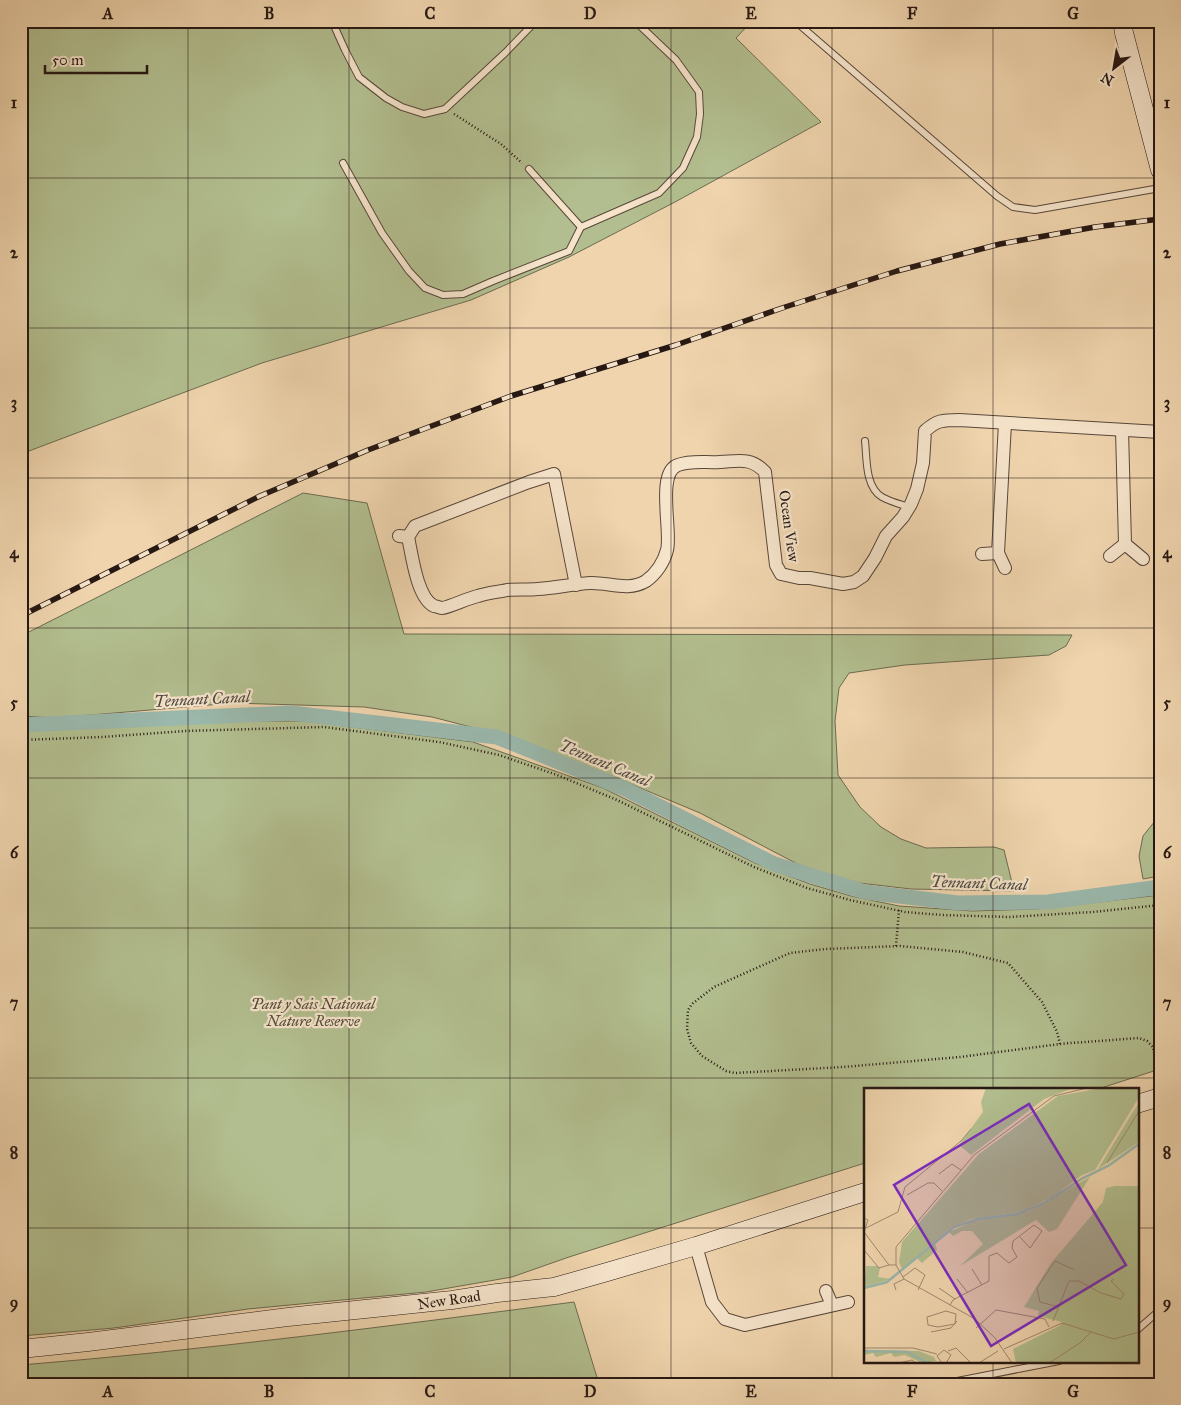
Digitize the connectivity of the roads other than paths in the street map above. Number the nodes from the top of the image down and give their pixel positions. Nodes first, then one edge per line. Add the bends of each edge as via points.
1 (332, 21) edge
2 (536, 21) edge
3 (635, 21) edge
4 (795, 21) edge
5 (1122, 21) edge
6 (343, 163) dead end
7 (529, 169) road end
8 (1160, 170) edge
9 (1160, 188) edge
10 (581, 227) junction
11 (1005, 423) junction
12 (1122, 430) junction
13 (1160, 432) edge
14 (865, 441) dead end
15 (909, 507) junction
16 (1125, 544) junction
17 (998, 553) junction
18 (982, 554) dead end
19 (1110, 556) dead end
20 (1142, 559) dead end
21 (1005, 568) dead end
22 (576, 585) junction
23 (1159, 1090) edge
24 (1138, 1103) edge
25 (864, 1192) edge
26 (696, 1246) junction
27 (826, 1290) dead end
28 (848, 1302) dead end
29 (832, 1305) junction
30 (1160, 1310) edge
31 (1138, 1329) edge
32 (21, 1349) edge
33 (1054, 1362) edge
34 (942, 1384) edge

1 - 2 lane via 360,76 386,98 424,114 446,109
3 - 10 lane via 676,60 699,92 696,136 683,168 659,192
4 - 9 lane via 1013,207 1035,210
5 - 8 main road
6 - 10 lane via 382,232 409,271 425,288 443,295 463,294 569,251
7 - 10 lane
11 - 12 street, Ocean View
11 - 15 street, Ocean View via 941,420 932,424 925,431 923,463
11 - 17 street
12 - 13 street, Ocean View
12 - 16 street
14 - 15 lane via 868,474 875,491
15 - 22 street, Ocean View via 886,536 863,576 854,582 843,584 799,578 781,574 776,564 765,472 759,465 741,460 676,465 669,472 667,483 668,548 655,572 645,581 622,587 592,583
16 - 19 street
16 - 20 street
17 - 18 street
17 - 21 street
22 - 22 street, Ocean View via 510,590 478,595 441,608 433,606 420,589 404,537 415,526 554,474
23 - 24 main road
25 - 26 main road, New Road
26 - 29 street via 712,1302 725,1319 744,1325
26 - 32 main road, New Road via 554,1287
27 - 29 street
28 - 29 street
30 - 31 lane
33 - 34 lane

